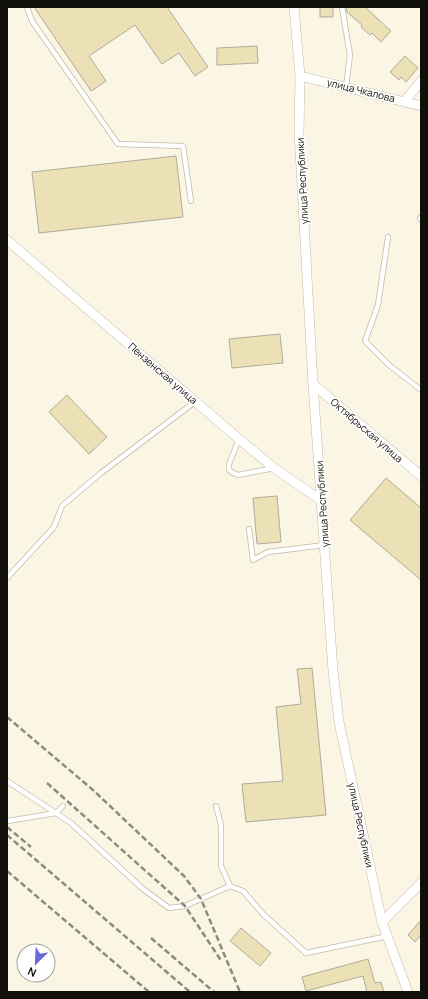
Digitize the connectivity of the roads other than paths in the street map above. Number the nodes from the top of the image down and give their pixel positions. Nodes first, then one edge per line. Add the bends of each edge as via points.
1 (27, 7) edge
2 (294, 7) edge
3 (342, 7) edge
4 (300, 76) junction
5 (421, 81) edge
6 (346, 86) junction
7 (405, 101) junction
8 (421, 106) edge
9 (191, 201) dead end
10 (388, 237) dead end
11 (7, 240) edge
12 (313, 384) junction
13 (421, 390) edge
14 (196, 401) junction
15 (239, 439) junction
16 (274, 468) junction
17 (421, 476) edge
18 (322, 501) junction
19 (249, 529) dead end
20 (325, 545) junction
21 (7, 578) edge
22 (7, 781) edge
23 (63, 806) dead end
24 (216, 806) dead end
25 (56, 813) junction
26 (7, 820) edge
27 (421, 883) edge
28 (230, 886) junction
29 (382, 922) junction
30 (388, 936) junction
31 (408, 992) edge

1 - 9 lane via 32,21 118,144 183,146
2 - 4 street, улица Республики
3 - 6 lane via 350,55
4 - 6 street, улица Чкалова
4 - 12 street, улица Республики via 299,132
5 - 7 street
6 - 7 street, улица Чкалова
7 - 8 street, улица Чкалова
10 - 13 lane via 378,304 365,341 389,366
11 - 14 street, Пензенская улица
12 - 17 street, Октябрьская улица
12 - 18 street, улица Республики
14 - 15 street, Пензенская улица
14 - 21 lane via 62,506 54,527
15 - 16 street, Пензенская улица
15 - 16 lane via 229,470 238,475
16 - 18 street, Пензенская улица
18 - 20 street, улица Республики
19 - 20 lane via 253,560 268,552
20 - 29 street, улица Республики via 339,722
22 - 25 lane
23 - 25 lane
24 - 28 lane via 221,825 221,866
25 - 26 lane
25 - 28 lane via 143,889 169,908 185,906
27 - 29 street
28 - 30 lane via 243,891 263,914 306,953
29 - 30 street, улица Республики
30 - 31 street, улица Республики

